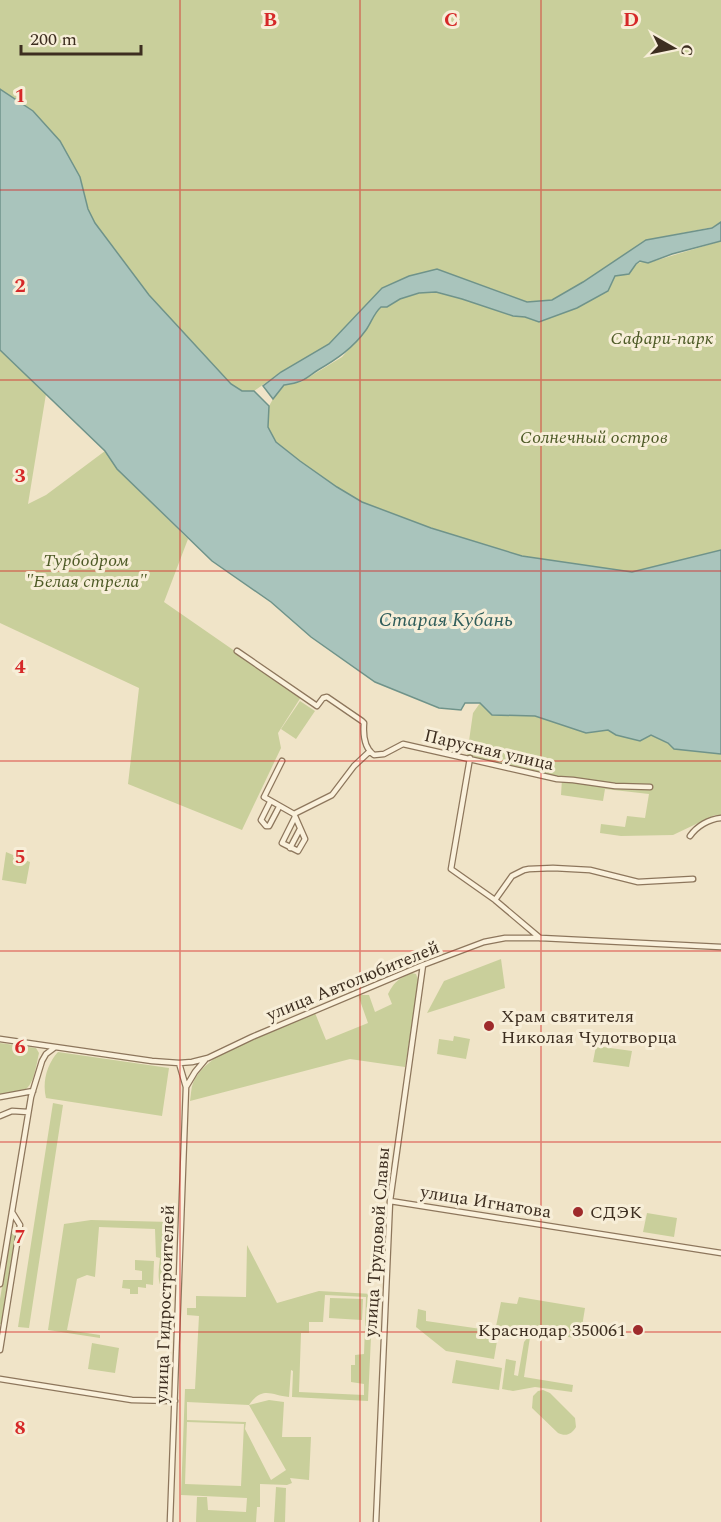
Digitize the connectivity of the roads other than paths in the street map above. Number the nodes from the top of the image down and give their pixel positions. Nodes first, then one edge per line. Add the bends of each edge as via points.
1 (237, 651) dead end
2 (370, 752) junction
3 (470, 758) junction
4 (282, 761) dead end
5 (650, 787) dead end
6 (270, 802) junction
7 (279, 807) junction
8 (295, 816) junction
9 (721, 818) edge
10 (300, 829) junction
11 (690, 836) dead end
12 (290, 848) junction
13 (693, 879) dead end
14 (495, 900) junction
15 (541, 938) junction
16 (721, 947) edge
17 (423, 965) junction
18 (0, 1040) edge
19 (57, 1047) junction
20 (208, 1058) junction
21 (179, 1063) junction
22 (186, 1087) junction
23 (33, 1091) junction
24 (0, 1097) edge
25 (28, 1112) junction
26 (0, 1116) edge
27 (390, 1201) junction
28 (12, 1212) junction
29 (8, 1234) junction
30 (18, 1236) junction
31 (721, 1253) edge
32 (0, 1284) edge
33 (0, 1350) edge
34 (0, 1378) edge
35 (175, 1401) junction
36 (170, 1522) edge
37 (376, 1522) edge

1 - 2 street via 318,706 327,697 362,721
2 - 3 street, Парусная улица via 384,754 403,744
2 - 8 street via 332,795
3 - 5 street, Парусная улица via 557,779
3 - 14 street via 451,869
4 - 6 street via 264,797
6 - 7 street
6 - 7 street via 261,820 266,826
7 - 8 street
8 - 10 street
8 - 12 street via 282,843
9 - 11 street via 710,820
10 - 12 street
10 - 12 street via 305,839 301,849
13 - 14 street via 638,882 590,870 536,868 517,873
14 - 15 street
15 - 16 street, улица Автолюбителей
15 - 17 street, улица Автолюбителей via 484,942
17 - 20 street, улица Автолюбителей
17 - 27 street, улица Трудовой Славы
18 - 19 street, улица Автолюбителей
19 - 21 street, улица Автолюбителей
19 - 23 street via 46,1054
20 - 21 street, улица Автолюбителей
20 - 22 street
21 - 22 street, улица Гидростроителей
22 - 35 street, улица Гидростроителей
23 - 24 street
23 - 25 street
25 - 26 street via 12,1111
25 - 28 street
27 - 31 street, улица Игнатова
27 - 37 street, улица Трудовой Славы
28 - 29 street
28 - 30 street via 20,1225
29 - 30 street
29 - 32 street
30 - 33 street
34 - 35 street via 132,1400
35 - 36 street, улица Гидростроителей

